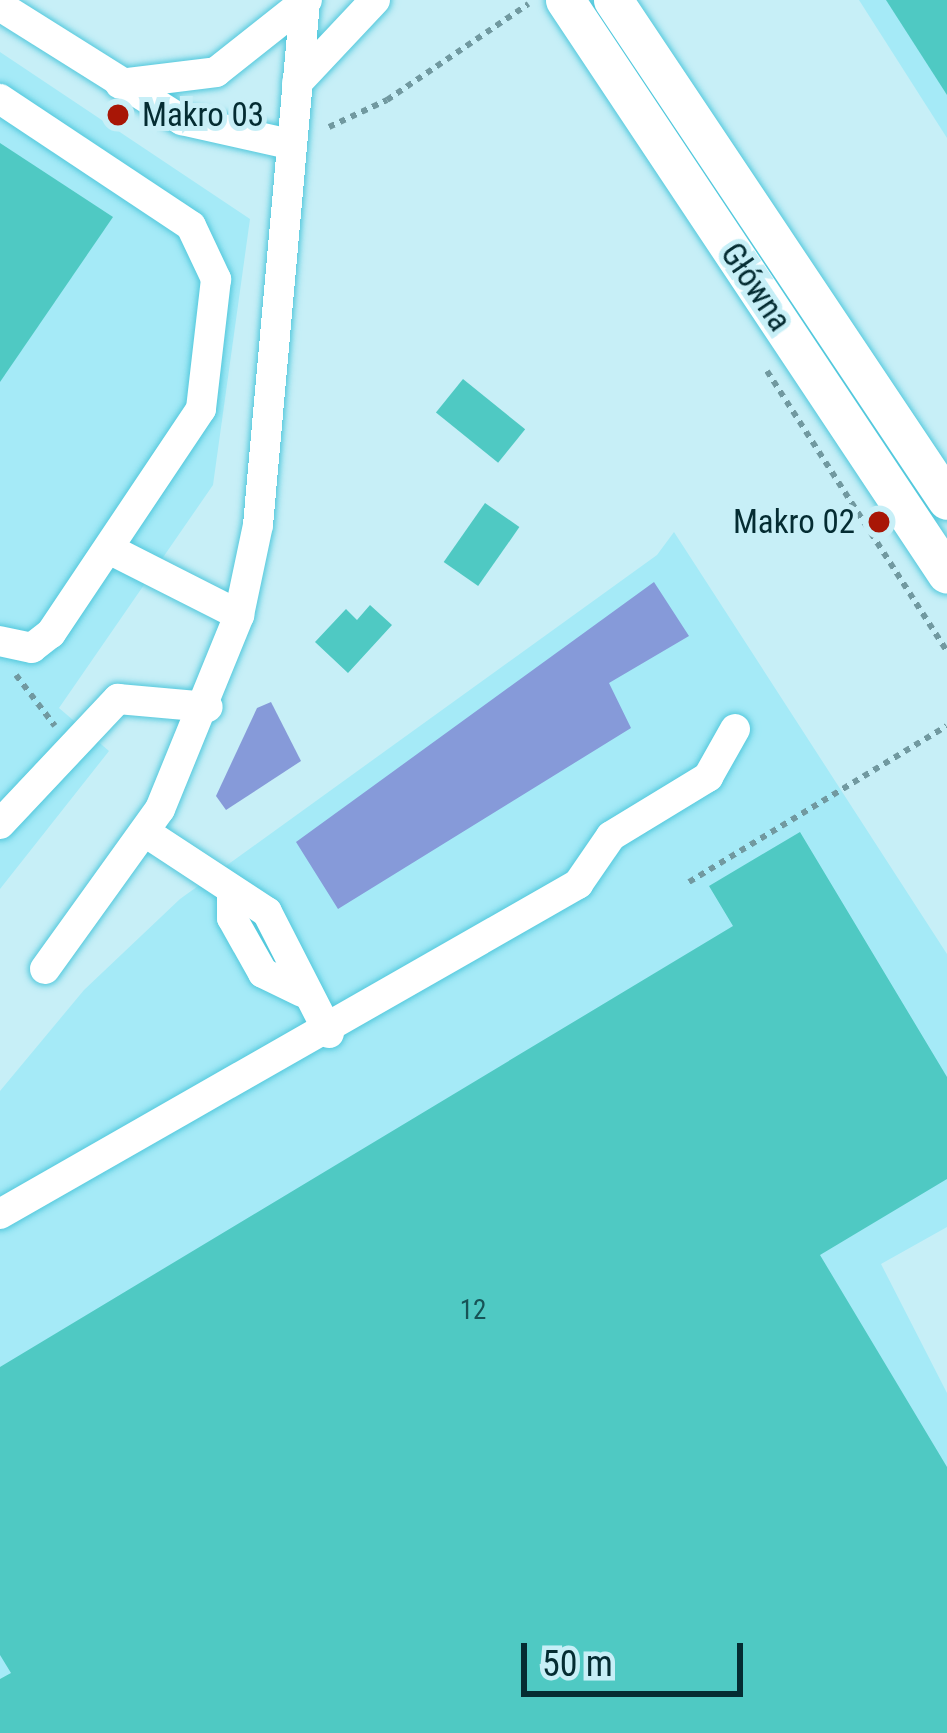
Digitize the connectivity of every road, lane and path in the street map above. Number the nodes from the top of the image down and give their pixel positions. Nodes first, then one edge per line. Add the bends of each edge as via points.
1 (375, 0) edge
2 (613, 0) edge
3 (306, 1) edge
4 (547, 2) edge
5 (0, 5) edge
6 (297, 83) junction
7 (114, 84) junction
8 (0, 99) edge
9 (329, 127) dead end
10 (289, 144) junction
11 (947, 500) edge
12 (111, 550) junction
13 (947, 574) edge
14 (238, 614) junction
15 (2, 650) edge
16 (208, 707) junction
17 (66, 721) dead end
18 (947, 726) edge
19 (735, 729) dead end
20 (0, 824) edge
21 (145, 832) junction
22 (689, 882) dead end
23 (45, 969) dead end
24 (328, 1033) junction
25 (0, 1214) edge

1 - 6 street
2 - 11 main road, Główna
3 - 6 street
3 - 7 street via 216,72
4 - 9 path
4 - 13 main road, Główna
5 - 7 street
6 - 10 street
7 - 10 street via 215,131
8 - 12 street via 191,226 216,279 201,410
10 - 14 street via 261,502
12 - 14 street
12 - 15 street via 51,633 32,648
14 - 16 street
15 - 17 path via 50,722 60,729
16 - 20 street via 118,699
16 - 21 street
18 - 22 path
19 - 24 street via 708,777 611,836 578,884
21 - 23 street
21 - 24 street via 232,892 232,918 263,973 302,992
24 - 25 street

